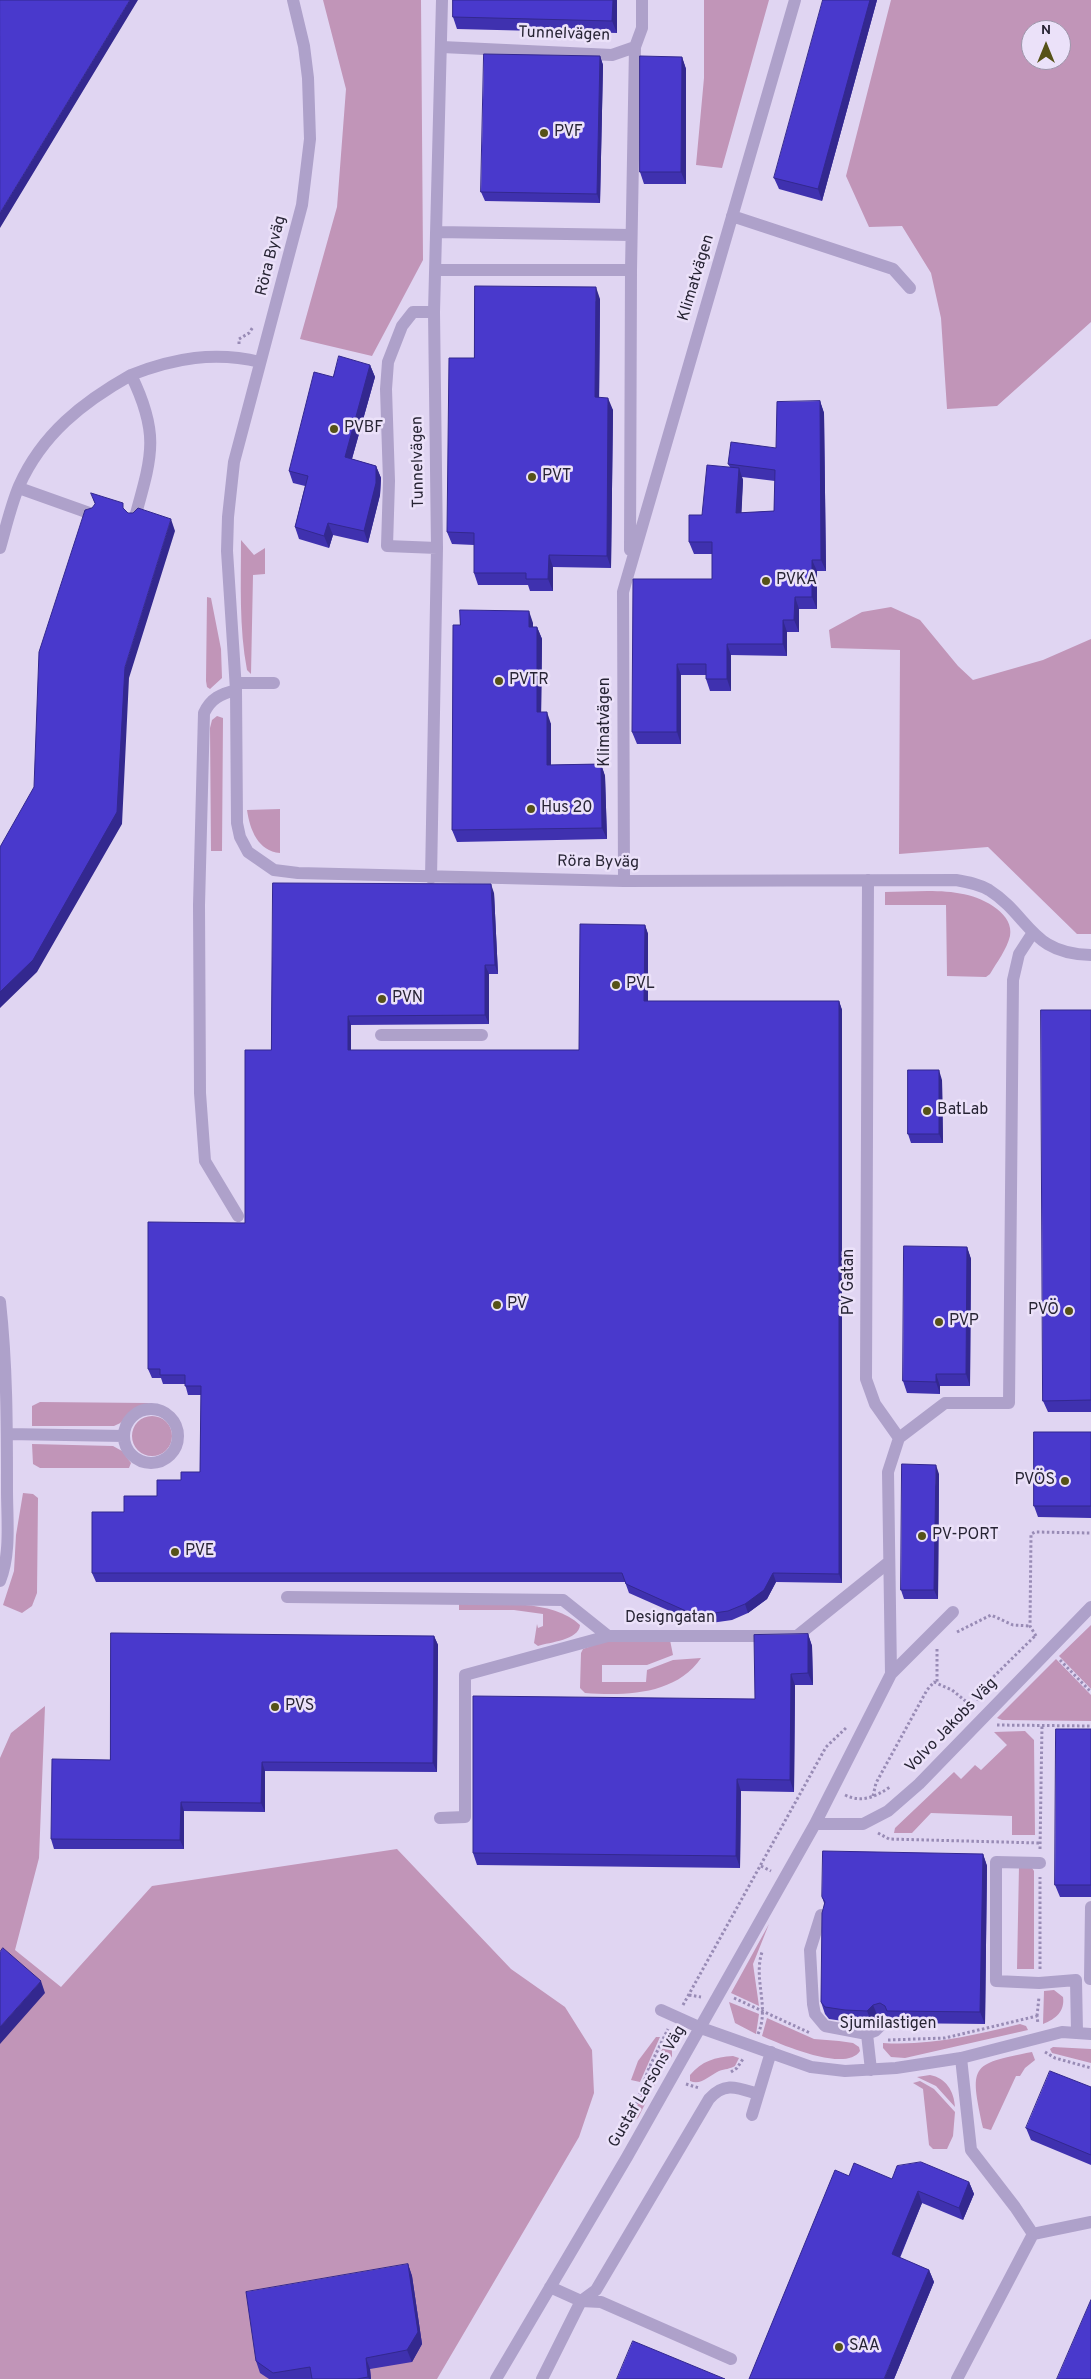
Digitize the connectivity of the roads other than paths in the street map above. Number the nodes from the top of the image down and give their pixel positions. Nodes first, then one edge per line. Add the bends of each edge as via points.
1 (293, 0) edge
2 (442, 0) edge
3 (642, 0) edge
4 (795, 0) edge
5 (442, 47) junction
6 (635, 47) junction
7 (732, 216) junction
8 (436, 232) junction
9 (631, 235) junction
10 (436, 270) junction
11 (631, 270) junction
12 (910, 288) dead end
13 (434, 312) junction
14 (260, 362) junction
15 (131, 374) junction
16 (18, 488) junction
17 (92, 514) edge
18 (135, 517) edge
19 (0, 548) edge
20 (436, 548) junction
21 (630, 564) junction
22 (274, 683) dead end
23 (236, 687) junction
24 (431, 878) junction
25 (624, 880) junction
26 (868, 880) junction
27 (1032, 934) junction
28 (1091, 955) edge
29 (381, 1035) dead end
30 (482, 1035) dead end
31 (238, 1216) dead end
32 (0, 1302) edge
33 (7, 1434) junction
34 (124, 1436) junction
35 (899, 1438) junction
36 (889, 1562) junction
37 (0, 1582) edge
38 (287, 1598) dead end
39 (1091, 1607) edge
40 (953, 1612) dead end
41 (608, 1636) junction
42 (891, 1674) junction
43 (440, 1818) dead end
44 (815, 1824) junction
45 (1040, 1862) road end
46 (1091, 1907) edge
47 (821, 1915) edge
48 (1091, 1979) edge
49 (1076, 1980) junction
50 (661, 2010) dead end
51 (883, 2023) edge
52 (700, 2028) junction
53 (1077, 2032) junction
54 (1091, 2034) edge
55 (868, 2036) junction
56 (771, 2052) junction
57 (960, 2058) junction
58 (871, 2070) junction
59 (758, 2094) junction
60 (752, 2115) dead end
61 (1091, 2222) edge
62 (1033, 2234) junction
63 (550, 2287) junction
64 (581, 2301) junction
65 (732, 2358) dead end
66 (496, 2379) edge
67 (542, 2379) edge
68 (957, 2379) edge

1 - 14 street, Röra Byväg via 304,46 310,102 307,175
2 - 5 street, Tunnelvägen
3 - 6 street via 642,28
4 - 7 street, Klimatvägen
5 - 6 street, Tunnelvägen via 612,55
5 - 8 street, Tunnelvägen
6 - 9 street, Klimatvägen
7 - 12 street via 893,269
7 - 21 street, Klimatvägen
8 - 9 street
8 - 10 street, Tunnelvägen
9 - 11 street, Klimatvägen
10 - 11 street
10 - 13 street, Tunnelvägen
11 - 21 street, Klimatvägen
13 - 20 street, Tunnelvägen
13 - 20 street via 413,312 402,326 388,362 387,546
14 - 15 street via 239,357 182,358
14 - 23 street, Röra Byväg via 234,462 228,517 227,551
15 - 16 street via 99,393 50,435
15 - 18 street via 144,400 151,432 151,451
16 - 17 street
16 - 19 street
20 - 24 street, Tunnelvägen
21 - 25 street, Klimatvägen via 623,592
22 - 23 street
23 - 24 street, Röra Byväg via 237,823 248,852 274,870
23 - 31 street via 210,702 204,713 199,905 200,1093 205,1161
24 - 25 street, Röra Byväg
25 - 26 street, Röra Byväg
26 - 27 street, Röra Byväg via 972,882 990,890
26 - 35 street, PV Gatan via 866,1379 875,1404
27 - 28 street, Röra Byväg via 1067,952
27 - 35 street via 1019,954 1013,980 1009,1403 945,1403
29 - 30 street
32 - 33 street
33 - 34 street
33 - 37 street via 6,1549
34 - 34 street via 136,1458 153,1463 169,1456 177,1441 175,1423 154,1409 145,1410 130,1419
35 - 36 street via 888,1472
36 - 41 street, Designgatan via 797,1636
36 - 42 street
38 - 41 street, Designgatan via 563,1600
39 - 44 street, Volvo Jakobs Väg via 979,1713 919,1784 888,1811 863,1824
40 - 42 street
41 - 43 street via 465,1675 465,1817
42 - 44 street
44 - 52 street
45 - 49 street via 996,1862 991,1891 991,1981 1040,1983
46 - 48 street
47 - 55 street via 810,1950 815,2014 825,2026
48 - 49 street
49 - 53 street
50 - 52 street
51 - 55 street
52 - 56 street, Gustaf Larsons Väg
52 - 63 street, Gustaf Larsons Väg
53 - 54 street, Gustaf Larsons Väg
53 - 57 street, Gustaf Larsons Väg via 1041,2037
55 - 58 street
56 - 58 street, Gustaf Larsons Väg via 811,2067
56 - 59 street
57 - 58 street, Gustaf Larsons Väg
57 - 62 street via 971,2150
59 - 60 street
59 - 64 street via 727,2087 709,2099 596,2290
61 - 62 street
62 - 68 street
63 - 64 street
63 - 66 street, Gustaf Larsons Väg
64 - 65 street via 601,2302
64 - 67 street

